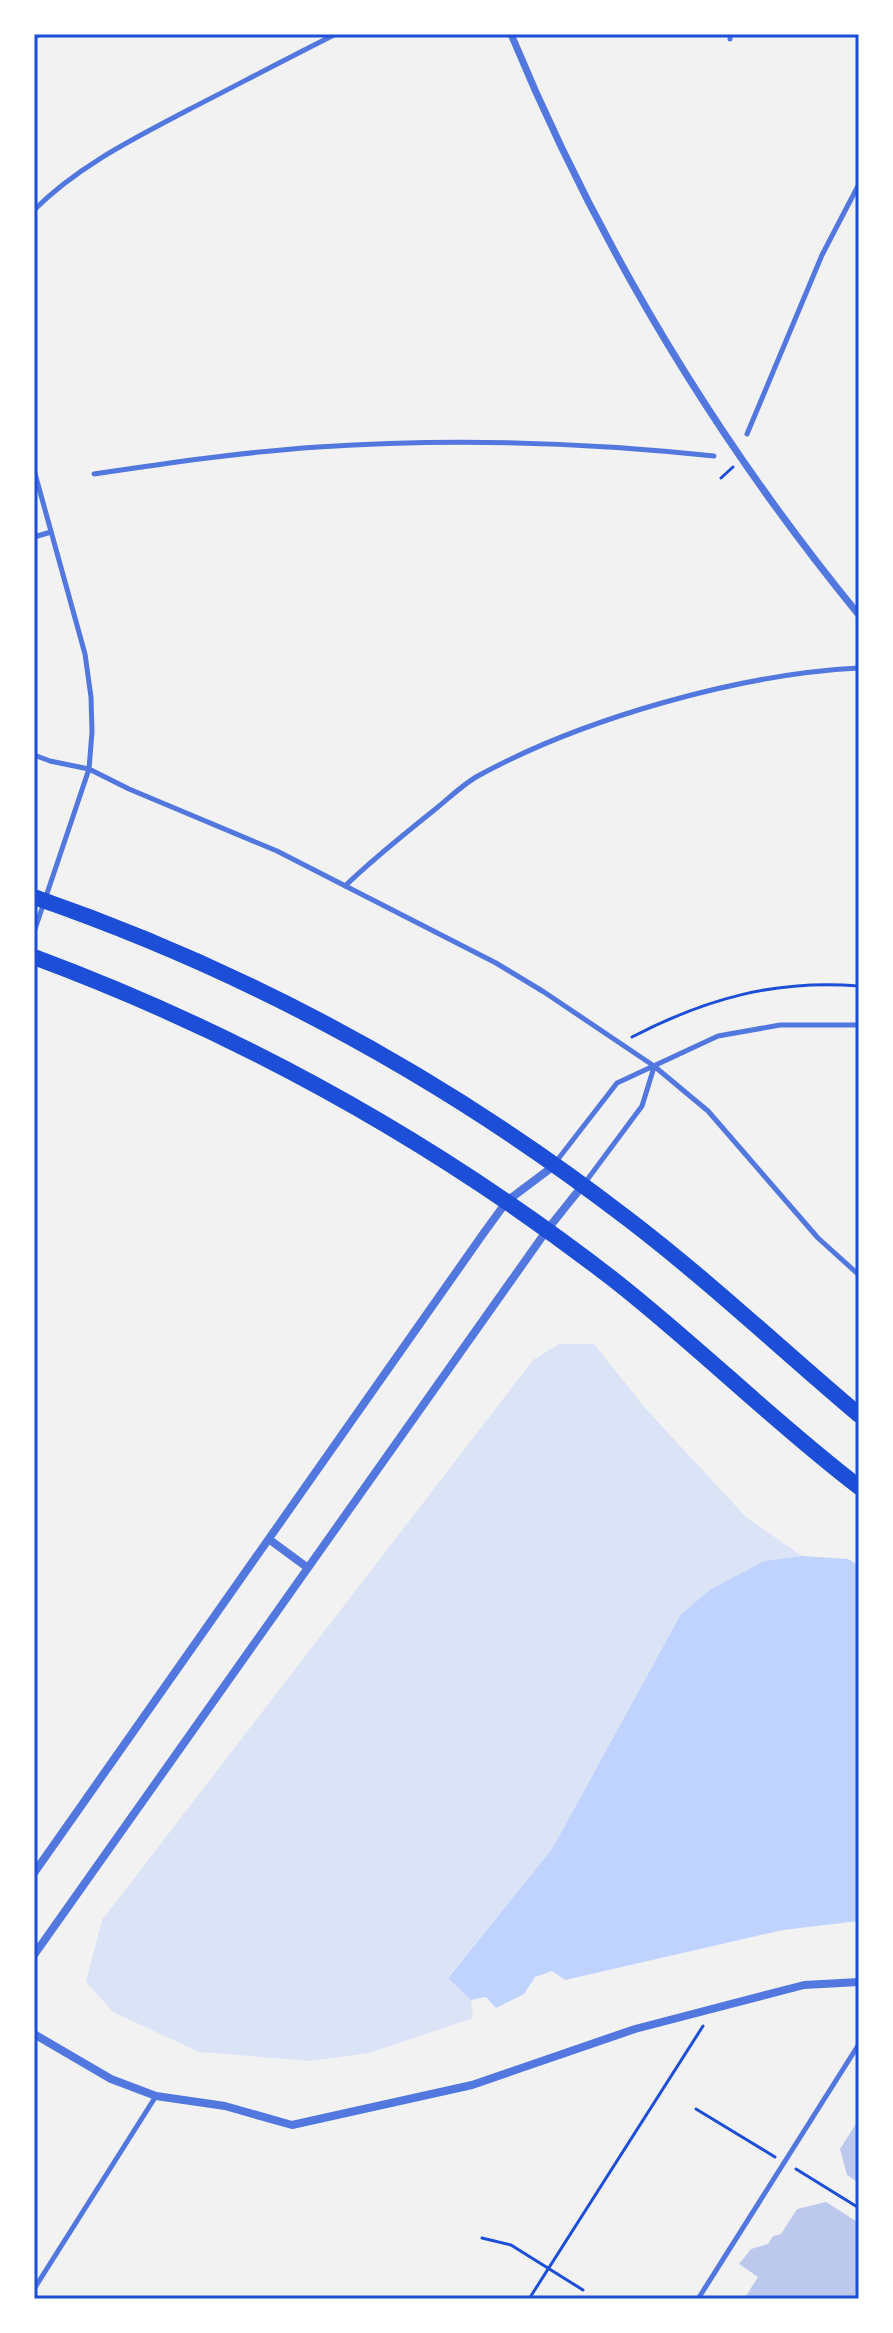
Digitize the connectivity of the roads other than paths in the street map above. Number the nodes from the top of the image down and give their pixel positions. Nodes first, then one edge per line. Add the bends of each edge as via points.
1 (336, 34) edge
2 (511, 34) edge
3 (859, 184) edge
4 (34, 210) edge
5 (747, 434) dead end
6 (714, 456) dead end
7 (34, 470) edge
8 (94, 474) dead end
9 (51, 532) junction
10 (34, 537) edge
11 (859, 615) edge
12 (859, 668) edge
13 (34, 755) edge
14 (89, 769) junction
15 (345, 886) junction
16 (40, 899) edge
17 (34, 932) edge
18 (34, 957) edge
19 (859, 1025) edge
20 (654, 1066) junction
21 (555, 1165) junction
22 (583, 1185) junction
23 (507, 1201) junction
24 (547, 1230) junction
25 (859, 1275) edge
26 (859, 1415) edge
27 (859, 1487) edge
28 (270, 1540) junction
29 (308, 1568) junction
30 (34, 1873) edge
31 (34, 1955) edge
32 (859, 1982) edge
33 (34, 2034) edge
34 (859, 2044) edge
35 (156, 2096) junction
36 (34, 2289) edge
37 (698, 2299) edge

1 - 4 lane via 125,143 88,165
2 - 11 street via 584,194 676,359 741,460
3 - 5 lane via 822,255
6 - 8 lane via 558,444 377,443 251,452
7 - 9 lane
9 - 10 lane
9 - 14 lane via 85,654 91,697
12 - 15 lane via 769,678 690,696 545,744 474,778
13 - 14 lane
14 - 15 lane
14 - 16 lane
15 - 20 lane via 496,963
16 - 17 lane
16 - 21 main road via 189,957 346,1034
18 - 23 main road via 238,1043 391,1126
19 - 20 lane via 780,1025 718,1036
20 - 21 lane via 617,1083
20 - 22 lane via 642,1106
20 - 25 lane via 708,1111 818,1238
21 - 22 main road
21 - 23 street
22 - 24 street
22 - 26 main road via 681,1261
23 - 24 main road
23 - 28 street
24 - 27 main road via 635,1297
24 - 29 street
28 - 29 street
28 - 30 street
29 - 31 street
32 - 35 street via 804,1985 635,2029 472,2085 292,2125 225,2106
33 - 35 street via 111,2079
34 - 37 lane
35 - 36 lane

